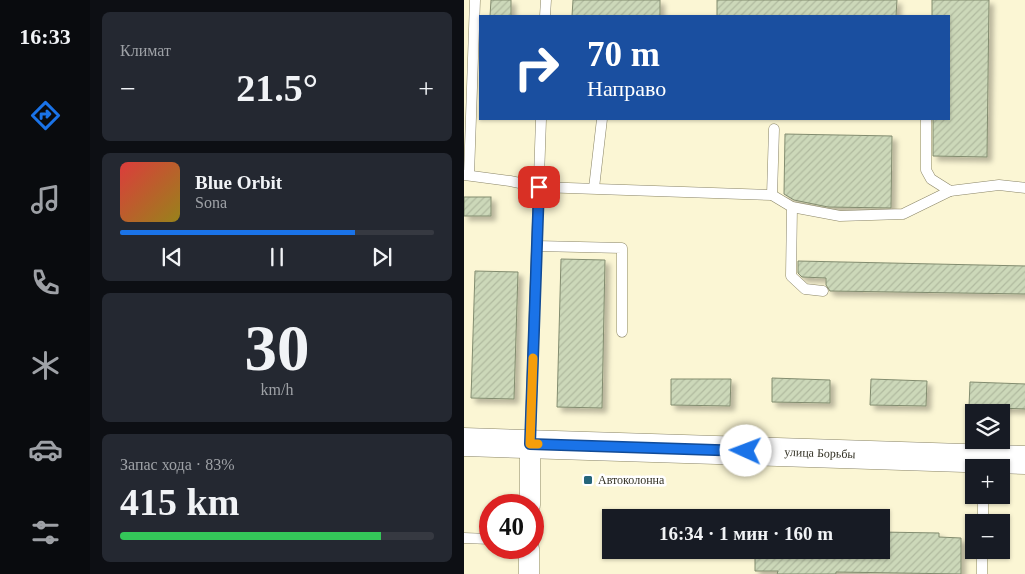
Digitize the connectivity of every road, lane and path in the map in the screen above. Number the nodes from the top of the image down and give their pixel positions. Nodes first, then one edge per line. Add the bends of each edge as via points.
1 (475, 0) edge
2 (546, 0) edge
3 (545, 15) edge
4 (542, 120) edge
5 (602, 120) edge
6 (926, 120) edge
7 (774, 129) dead end
8 (466, 175) edge
9 (539, 187) junction
10 (594, 188) junction
11 (1025, 188) edge
12 (950, 191) junction
13 (772, 195) junction
14 (792, 207) junction
15 (537, 246) junction
16 (823, 291) dead end
17 (622, 332) dead end
18 (464, 442) edge
19 (530, 444) junction
20 (1025, 460) edge
21 (1010, 461) edge
22 (965, 462) edge
23 (530, 494) edge
24 (464, 538) edge
25 (479, 539) edge
26 (530, 559) edge
27 (982, 559) edge
28 (529, 574) edge
29 (982, 574) edge

1 - 8 lane
2 - 3 lane
4 - 9 lane
5 - 10 lane
6 - 12 lane via 926,170 931,180
7 - 13 lane
8 - 9 lane
9 - 10 lane
9 - 15 lane
10 - 13 lane
11 - 12 lane via 999,185
12 - 14 lane via 903,214 840,216
13 - 14 lane
14 - 16 lane via 791,276 805,289
15 - 17 lane via 622,248
15 - 19 lane
18 - 19 street, улица Борьбы
19 - 22 street, улица Борьбы
19 - 23 street
20 - 21 street, улица Борьбы
24 - 25 lane
26 - 28 street
27 - 29 lane

